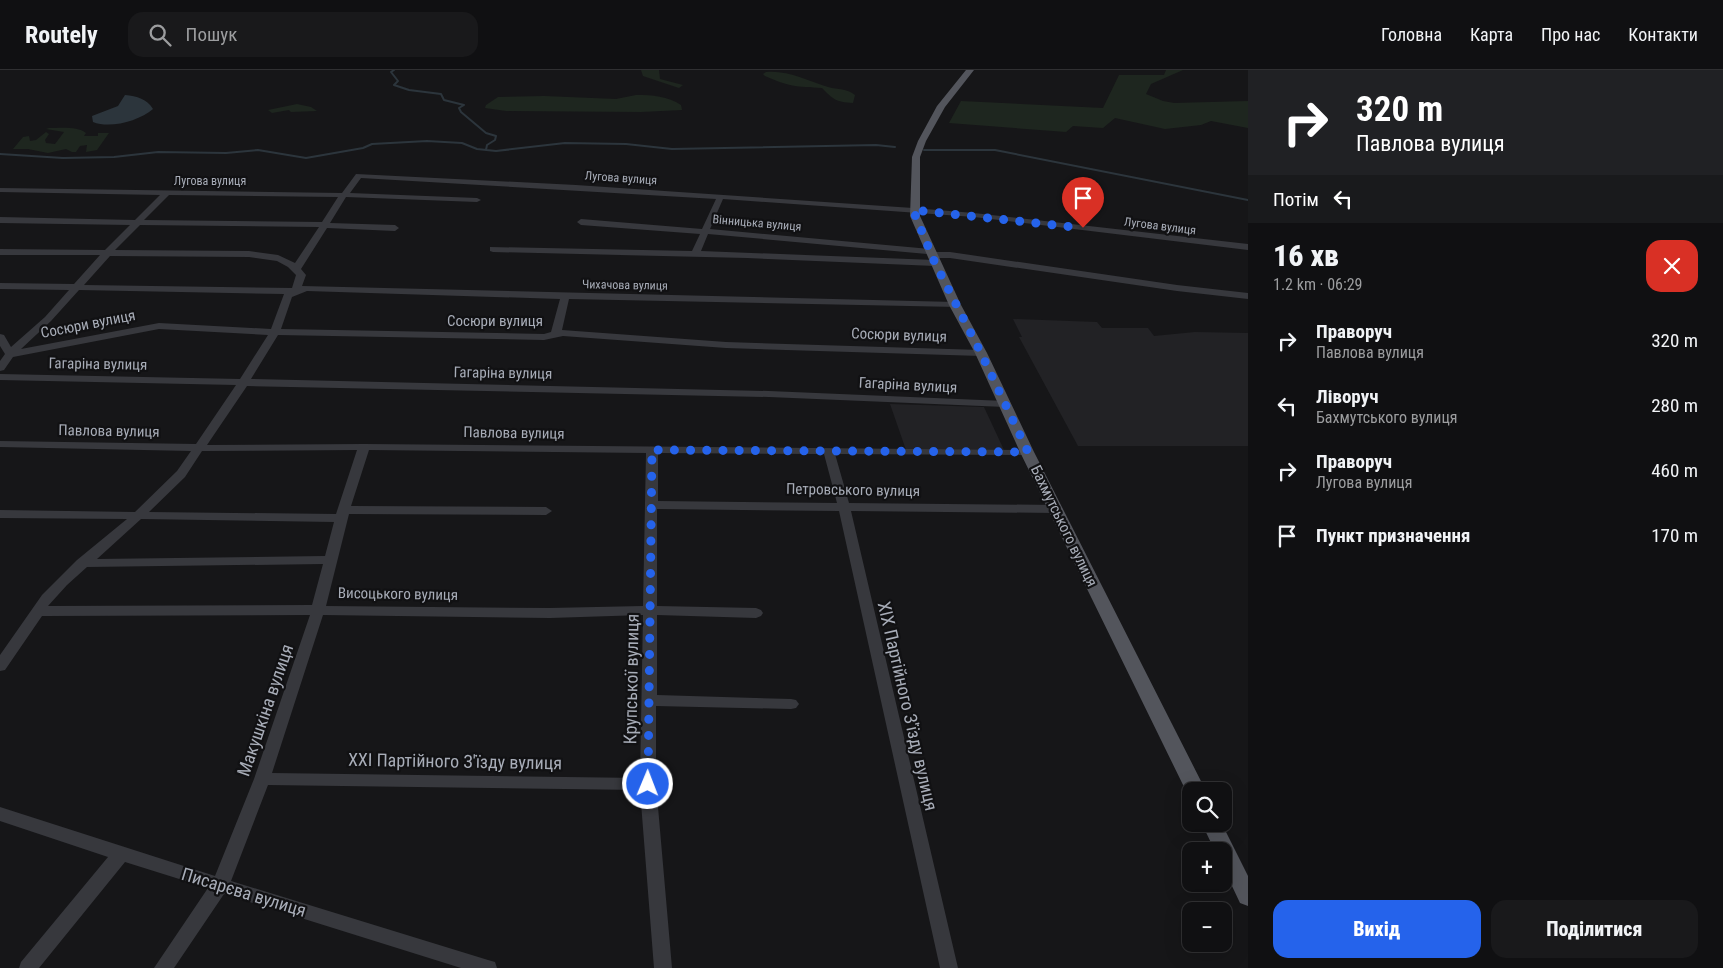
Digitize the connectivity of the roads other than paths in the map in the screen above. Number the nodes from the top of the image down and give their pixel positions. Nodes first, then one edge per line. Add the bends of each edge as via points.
1 (970, 70) edge
2 (0, 190) edge
3 (167, 192) junction
4 (344, 195) junction
5 (721, 196) junction
6 (477, 200) dead end
7 (913, 210) junction
8 (0, 220) edge
9 (581, 222) dead end
10 (137, 223) junction
11 (323, 225) junction
12 (396, 228) dead end
13 (706, 232) junction
14 (1248, 248) edge
15 (492, 249) dead end
16 (0, 252) edge
17 (108, 253) junction
18 (695, 254) junction
19 (932, 257) junction
20 (296, 269) junction
21 (0, 286) edge
22 (77, 287) junction
23 (296, 291) junction
24 (565, 296) junction
25 (1248, 296) edge
26 (954, 305) junction
27 (275, 332) junction
28 (556, 334) junction
29 (0, 337) edge
30 (981, 353) junction
31 (10, 354) junction
32 (0, 368) edge
33 (0, 378) edge
34 (244, 382) junction
35 (1005, 404) junction
36 (0, 444) edge
37 (364, 447) junction
38 (200, 448) junction
39 (652, 450) junction
40 (829, 452) junction
41 (1028, 452) junction
42 (651, 505) junction
43 (844, 506) junction
44 (1056, 509) junction
45 (546, 511) dead end
46 (0, 514) edge
47 (343, 514) junction
48 (139, 515) junction
49 (330, 560) junction
50 (82, 564) junction
51 (39, 610) junction
52 (318, 610) junction
53 (650, 610) junction
54 (756, 614) dead end
55 (0, 666) edge
56 (650, 700) junction
57 (791, 704) dead end
58 (262, 779) junction
59 (1192, 782) edge
60 (648, 784) junction
61 (0, 814) edge
62 (1216, 832) edge
63 (121, 854) junction
64 (221, 884) junction
65 (1248, 897) edge
66 (28, 968) edge
67 (162, 968) edge
68 (488, 968) edge
69 (663, 968) edge
70 (949, 968) edge

1 - 7 main road, Бахмутського вулиця via 941,106 922,141 916,157
2 - 3 street, Лугова вулиця
3 - 4 street, Лугова вулиця
3 - 10 street
4 - 5 street, Лугова вулиця via 359,176
4 - 6 street
4 - 11 street
5 - 7 street, Лугова вулиця
5 - 13 street
7 - 14 street, Лугова вулиця
7 - 19 main road, Бахмутського вулиця
8 - 10 street
9 - 13 street, Вінницька вулиця
10 - 11 street
10 - 17 street
11 - 12 street
11 - 20 street
13 - 18 street
13 - 19 street, Вінницька вулиця
15 - 18 street
16 - 17 street
17 - 20 street via 249,254 291,262
17 - 22 street
18 - 19 street
19 - 25 street via 950,255
19 - 26 main road, Бахмутського вулиця
20 - 23 street via 301,275
21 - 22 street, Чихачова вулиця
22 - 23 street, Чихачова вулиця
22 - 31 street
23 - 24 street, Чихачова вулиця via 307,288
23 - 27 street via 288,295
24 - 26 street, Чихачова вулиця
24 - 28 street
26 - 30 main road, Бахмутського вулиця
27 - 28 street, Сосюри вулиця via 544,337
27 - 31 street, Сосюри вулиця via 159,326
27 - 34 street
28 - 30 street, Сосюри вулиця via 726,345
29 - 31 street
30 - 35 main road, Бахмутського вулиця
31 - 32 street
33 - 34 street, Гагаріна вулиця
34 - 35 street, Гагаріна вулиця via 770,394
34 - 38 street
35 - 41 main road, Бахмутського вулиця
36 - 38 street, Павлова вулиця
37 - 38 street, Павлова вулиця
37 - 39 street, Павлова вулиця
37 - 47 street, Макушкіна вулиця
38 - 48 street via 181,474
39 - 40 street, Павлова вулиця
39 - 42 street, Крупської вулиця
40 - 41 street, Павлова вулиця
40 - 43 street, XIX Партійного З'їзду вулиця
41 - 44 main road, Бахмутського вулиця
42 - 43 street, Петровського вулиця
42 - 53 street, Крупської вулиця
43 - 44 street, Петровського вулиця
43 - 70 street, XIX Партійного З'їзду вулиця
44 - 59 main road, Бахмутського вулиця
45 - 47 street
46 - 48 street
47 - 48 street
47 - 49 street, Макушкіна вулиця
48 - 50 street
49 - 50 street
49 - 52 street, Макушкіна вулиця
50 - 51 street
51 - 52 street, Висоцького вулиця
51 - 55 street
52 - 53 street, Висоцького вулиця via 550,613
52 - 58 street, Макушкіна вулиця
53 - 54 street, Висоцького вулиця
53 - 56 street, Крупської вулиця
56 - 57 street
56 - 60 street, Крупської вулиця
58 - 60 street, XXI Партійного З'їзду вулиця
58 - 64 street, Макушкіна вулиця
60 - 69 street, Крупської вулиця
61 - 63 street, Писарєва вулиця
62 - 65 main road
63 - 64 street, Писарєва вулиця
63 - 66 street
64 - 67 street, Макушкіна вулиця
64 - 68 street, Писарєва вулиця

